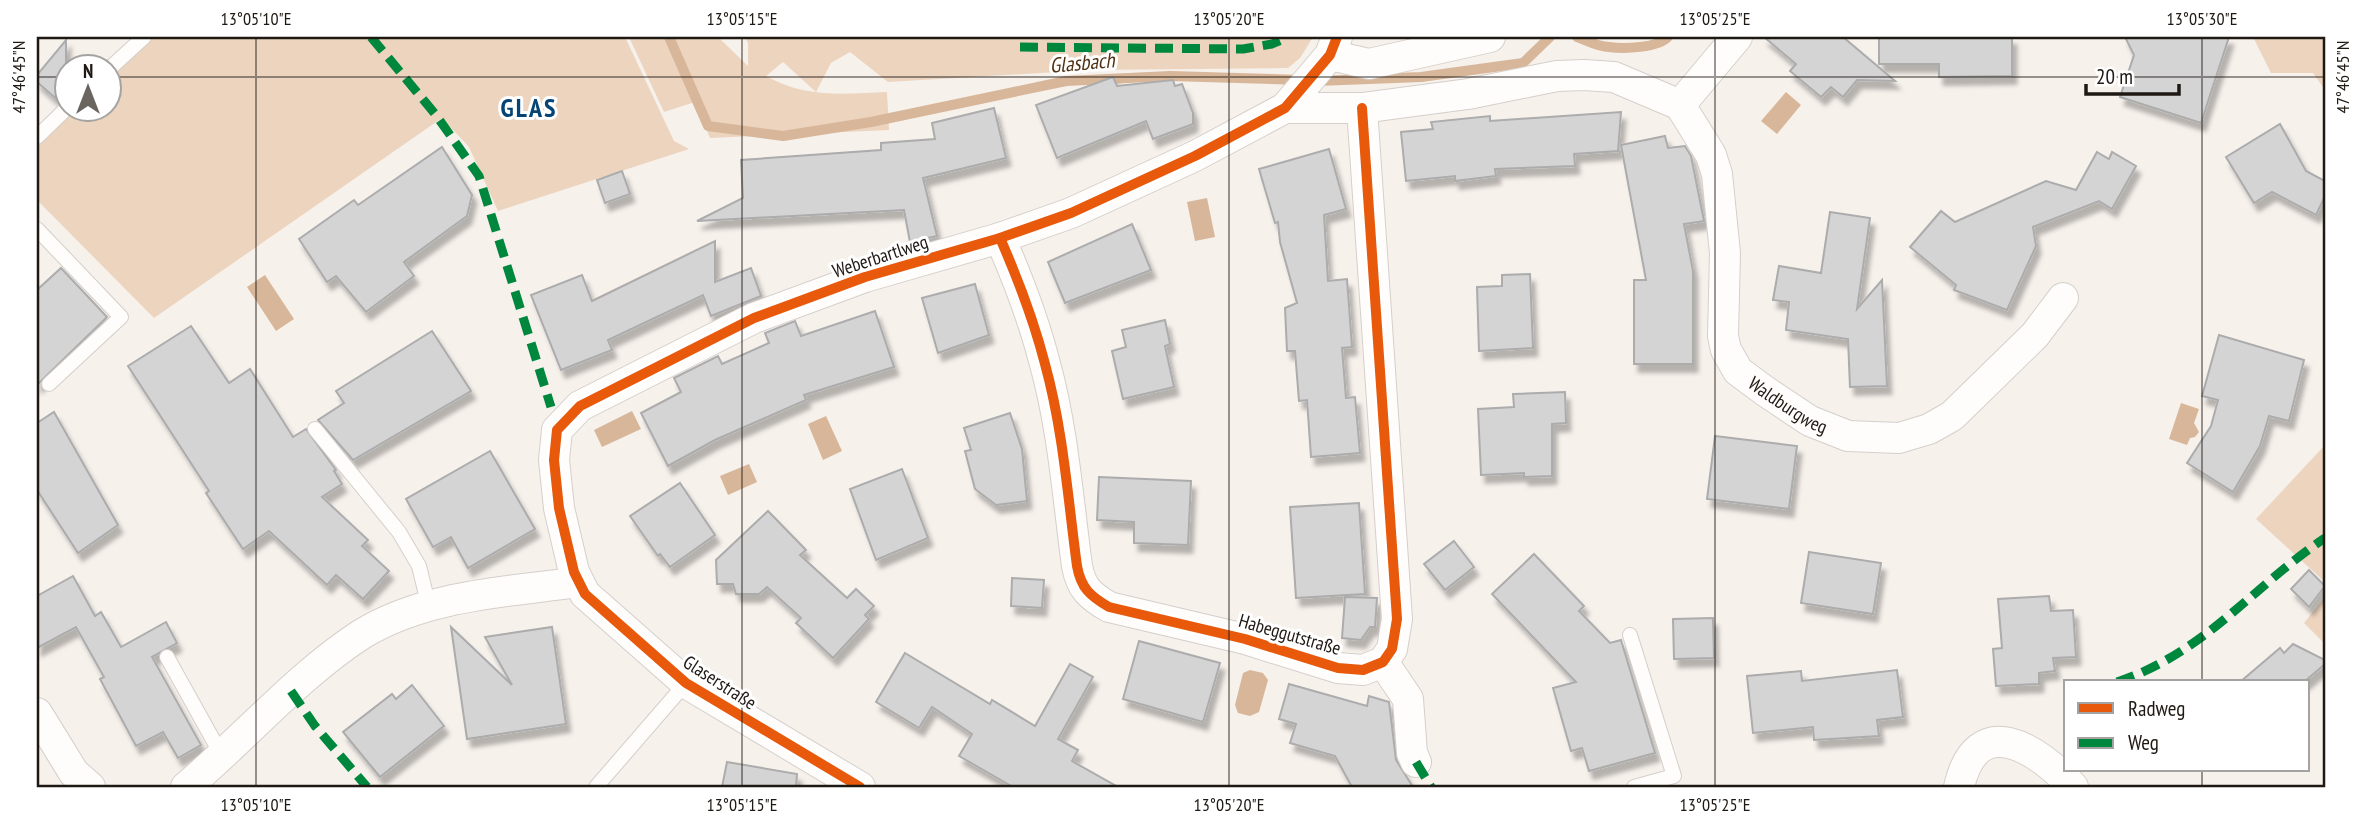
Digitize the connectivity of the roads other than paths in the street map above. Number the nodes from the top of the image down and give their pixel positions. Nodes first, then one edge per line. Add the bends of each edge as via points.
1 (144, 37) edge
2 (1490, 37) edge
3 (1737, 37) edge
4 (1334, 46) edge
5 (122, 57) edge
6 (1680, 105) junction
7 (1285, 108) junction
8 (1362, 108) junction
9 (53, 122) edge
10 (37, 137) edge
11 (37, 229) edge
12 (1000, 238) junction
13 (2063, 298) dead end
14 (49, 384) dead end
15 (315, 429) dead end
16 (578, 582) junction
17 (429, 607) junction
18 (1630, 635) dead end
19 (167, 657) dead end
20 (1383, 662) junction
21 (686, 683) junction
22 (41, 731) edge
23 (221, 754) junction
24 (1416, 762) dead end
25 (90, 787) edge
26 (186, 787) edge
27 (596, 787) edge
28 (860, 787) edge
29 (1634, 787) edge
30 (1959, 787) edge
31 (2073, 787) edge

1 - 5 lane
2 - 4 street, Weberbartlweg via 1369,64
3 - 6 street
4 - 7 street, Weberbartlweg
6 - 8 street via 1614,77 1584,75
6 - 13 street, Waldburgweg via 1711,155 1717,174 1725,253 1726,349 1738,371 1827,430 1886,440 1929,429 1952,416 1983,388 2035,335
7 - 8 street
7 - 12 street, Weberbartlweg via 1071,213
8 - 20 street via 1397,619 1392,649
9 - 10 lane
11 - 14 lane via 121,317
12 - 16 street, Weberbartlweg via 865,277 754,318 580,406 558,430 554,446 559,508
12 - 20 street, Habeggutstraße via 1022,288 1046,365 1080,583 1091,596 1108,607 1245,639 1338,668 1363,670
15 - 17 lane via 399,532 419,566
16 - 17 street
16 - 21 street, Glaserstraße via 591,600
17 - 23 street via 363,634
18 - 29 lane via 1674,776
19 - 23 lane
20 - 24 street via 1408,699
21 - 27 lane
21 - 28 street, Glaserstraße
22 - 25 street
23 - 26 street
30 - 31 street via 1973,754 2000,741 2034,751

